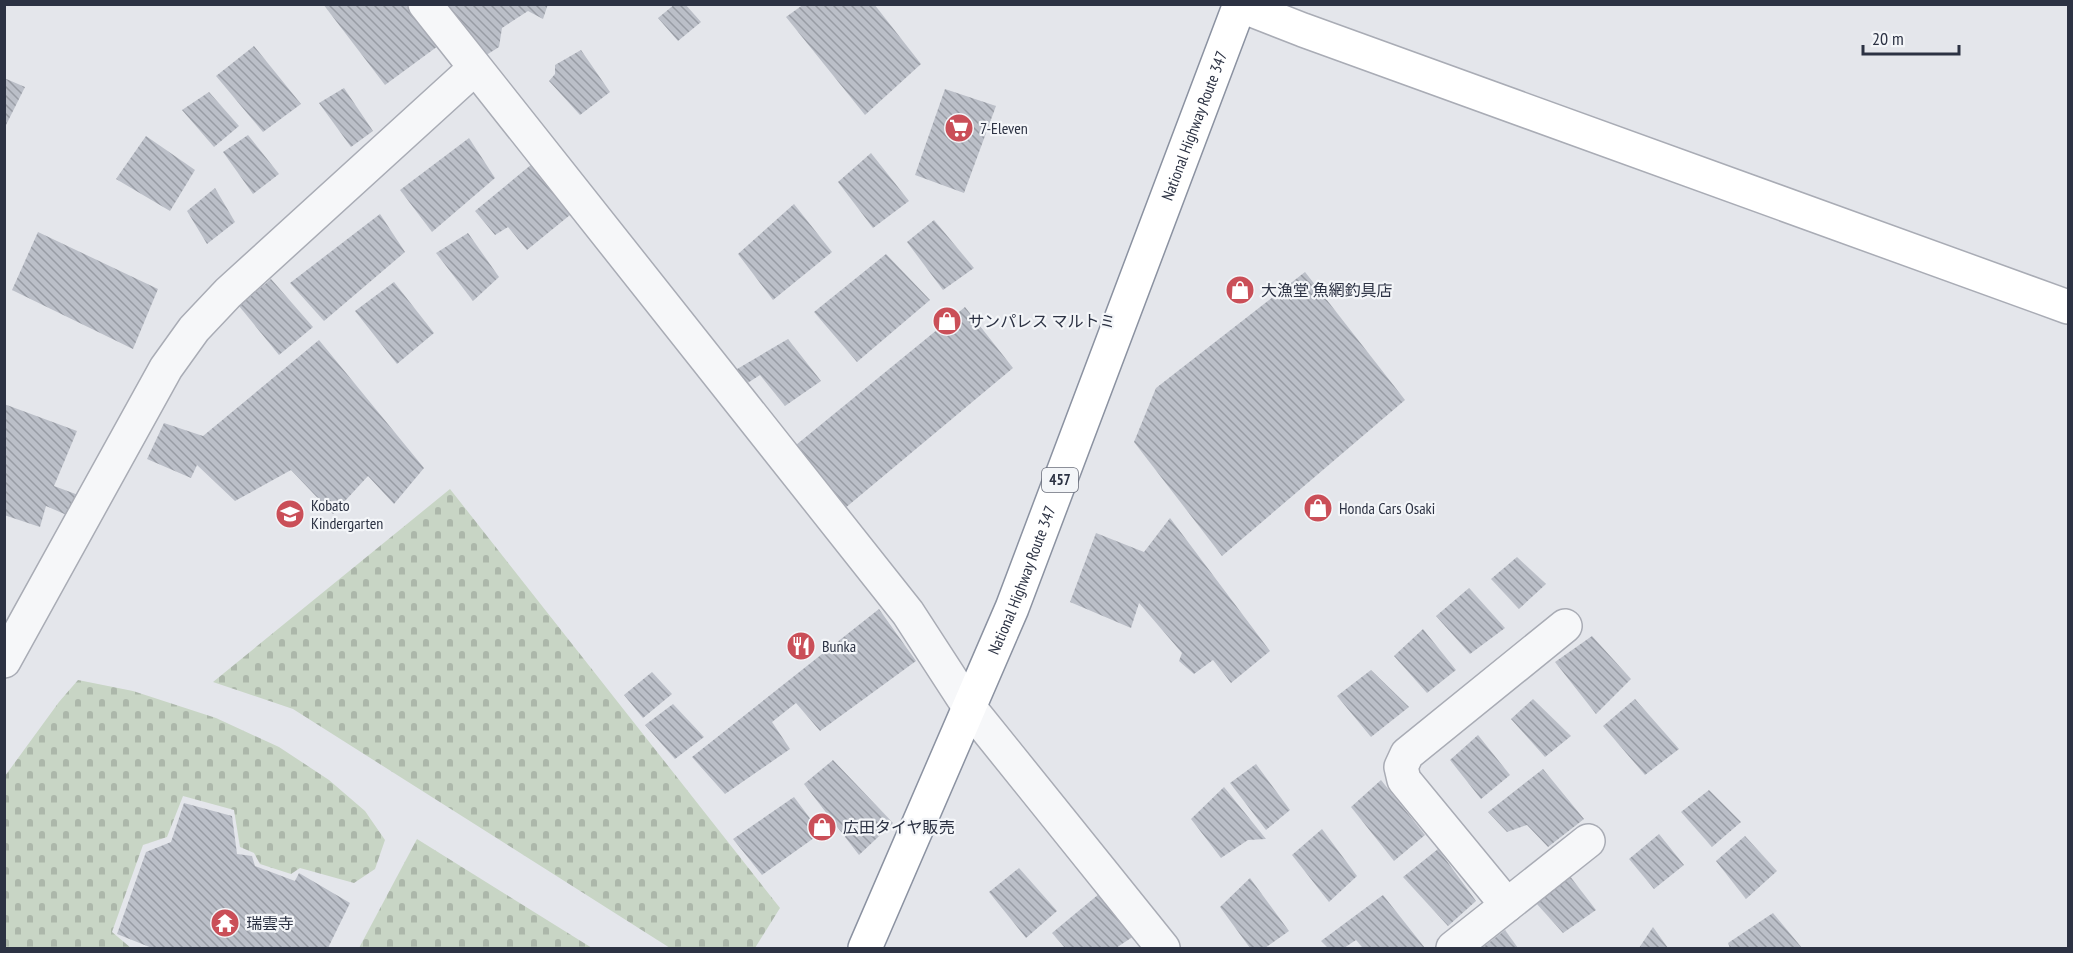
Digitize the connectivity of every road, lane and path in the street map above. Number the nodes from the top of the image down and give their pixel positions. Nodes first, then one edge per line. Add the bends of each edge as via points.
1 (425, 4) edge
2 (1239, 5) edge
3 (474, 69) junction
4 (2068, 307) edge
5 (1565, 626) dead end
6 (4, 661) edge
7 (969, 707) junction
8 (1588, 841) dead end
9 (1507, 905) junction
10 (865, 948) edge
11 (1163, 948) edge
12 (1453, 948) edge

1 - 3 street
2 - 4 main road
2 - 7 main road, National Highway Route 347 / 457 via 1012,608
3 - 6 street via 228,293 194,329 137,417
3 - 7 street via 908,613
5 - 9 street via 1407,754 1401,767 1404,780
7 - 10 main road, National Highway Route 347 / 457
7 - 11 street
8 - 9 street
9 - 12 street

